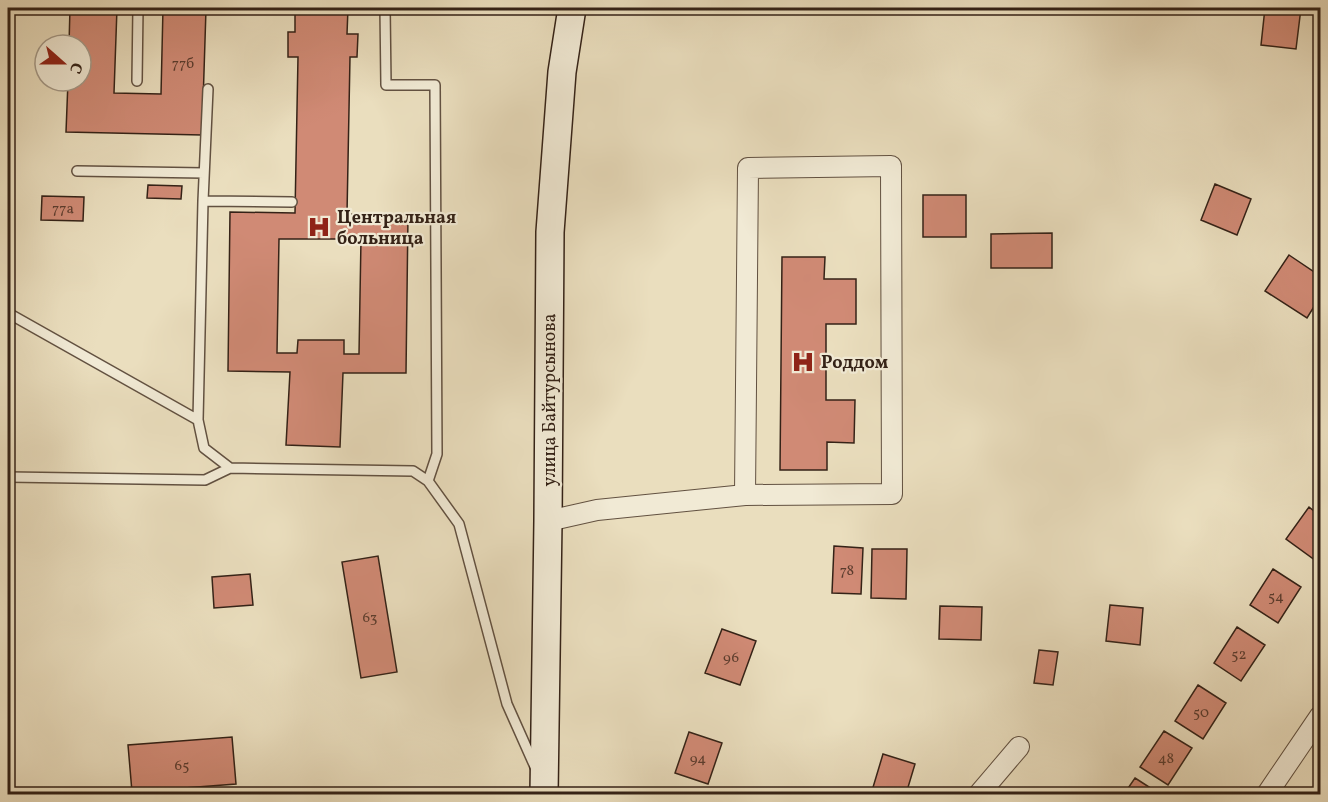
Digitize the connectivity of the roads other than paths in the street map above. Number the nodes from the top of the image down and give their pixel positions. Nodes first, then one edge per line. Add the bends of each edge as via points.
1 (138, 8) edge
2 (385, 8) edge
3 (572, 8) edge
4 (137, 81) dead end
5 (208, 89) dead end
6 (77, 171) dead end
7 (204, 173) junction
8 (203, 201) junction
9 (292, 202) dead end
10 (8, 313) edge
11 (198, 420) junction
12 (230, 468) junction
13 (8, 477) edge
14 (428, 481) junction
15 (745, 495) junction
16 (548, 521) junction
17 (1320, 716) edge
18 (1019, 747) dead end
19 (543, 790) edge
20 (979, 795) edge
21 (1267, 795) edge

1 - 4 lane
2 - 14 lane via 386,85 435,85 437,454
3 - 16 street, улица Байтурсынова via 562,72 550,232
5 - 7 lane
6 - 7 lane
7 - 8 lane
8 - 9 lane
8 - 11 lane
10 - 11 lane
11 - 12 lane via 204,448
12 - 13 lane via 205,480
12 - 14 lane via 413,471
14 - 19 lane via 459,524 507,704
15 - 15 street via 748,168 891,166 892,494
15 - 16 street via 597,510
16 - 19 street, улица Байтурсынова
17 - 21 street
18 - 20 street

